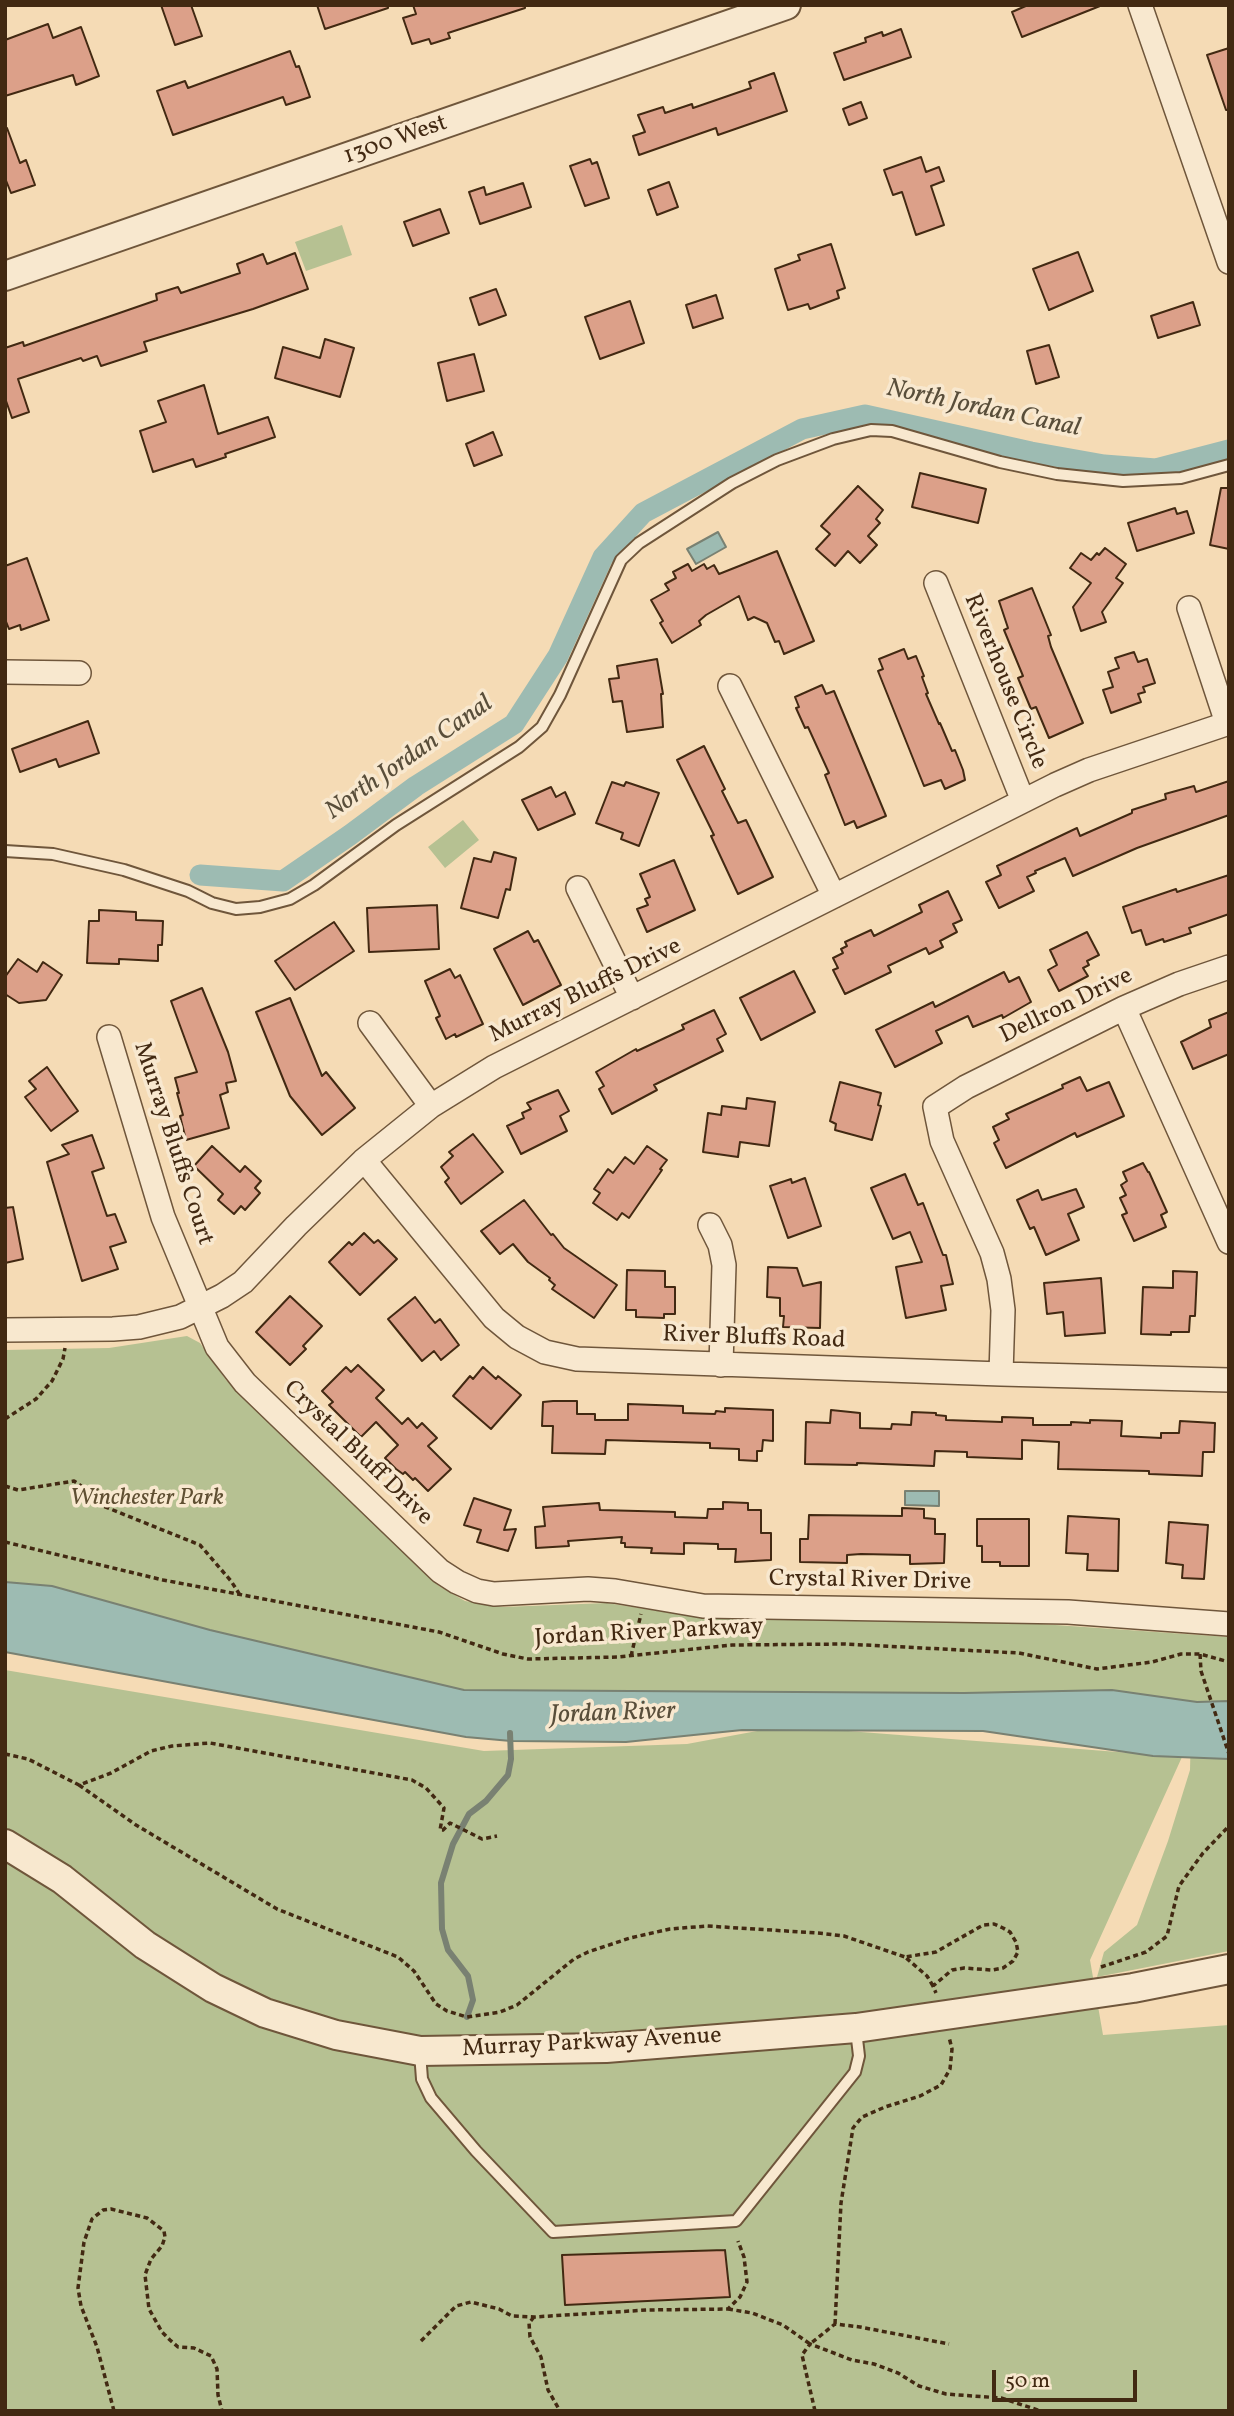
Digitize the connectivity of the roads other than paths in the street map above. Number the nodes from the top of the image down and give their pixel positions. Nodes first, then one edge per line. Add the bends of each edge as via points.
1 (786, 5) edge
2 (1140, 5) edge
3 (1228, 258) edge
4 (5, 276) edge
5 (1229, 465) edge
6 (936, 583) dead end
7 (1189, 608) dead end
8 (5, 672) edge
9 (79, 673) dead end
10 (730, 686) dead end
11 (1228, 723) edge
12 (1023, 801) junction
13 (5, 851) edge
14 (578, 888) dead end
15 (834, 896) junction
16 (1229, 967) edge
17 (632, 998) junction
18 (1124, 1008) junction
19 (370, 1023) dead end
20 (109, 1037) dead end
21 (431, 1106) junction
22 (364, 1160) junction
23 (710, 1225) dead end
24 (1229, 1242) edge
25 (201, 1307) junction
26 (5, 1330) edge
27 (721, 1365) junction
28 (1001, 1374) junction
29 (1229, 1380) edge
30 (512, 1594) joint
31 (1229, 1624) edge
32 (5, 1844) edge
33 (1229, 1969) edge
34 (856, 2028) junction
35 (420, 2050) junction

1 - 4 street, 1300 West
2 - 3 street
5 - 13 lane via 1181,478 1123,481 1000,462 892,431 871,430 833,439 732,483 639,543 621,560 542,727 519,747 290,899 236,909 124,870 53,854
6 - 12 street, Riverhouse Circle
7 - 11 street
8 - 9 street
10 - 15 street
11 - 12 street, Murray Bluffs Drive via 1089,770
12 - 15 street, Murray Bluffs Drive
14 - 17 street
15 - 17 street, Murray Bluffs Drive
16 - 18 street, Dellron Drive
17 - 21 street, Murray Bluffs Drive via 494,1067
18 - 24 street
18 - 28 street, Dellron Drive via 965,1087 935,1107 942,1141 999,1279
19 - 21 street
20 - 25 street, Murray Bluffs Court via 163,1217
21 - 22 street, Murray Bluffs Drive
22 - 25 street, Murray Bluffs Drive via 243,1282
22 - 27 street, River Bluffs Road via 494,1318 517,1337 545,1352 577,1359
23 - 27 street via 724,1265
25 - 26 street, Murray Bluffs Drive via 139,1327
25 - 30 street, Crystal Bluff Drive via 217,1346 245,1383 440,1571 477,1591
27 - 28 street, River Bluffs Road
28 - 29 street, River Bluffs Road
30 - 31 street, Crystal River Drive via 588,1589 704,1606 1068,1612
32 - 35 street, Murray Parkway Avenue via 62,1879 145,1945 213,1988 265,2013 336,2035
33 - 34 street, Murray Parkway Avenue via 1133,1988
34 - 35 street, Murray Parkway Avenue via 606,2048
34 - 35 lane via 859,2056 855,2072 736,2221 553,2232 431,2098 422,2079

